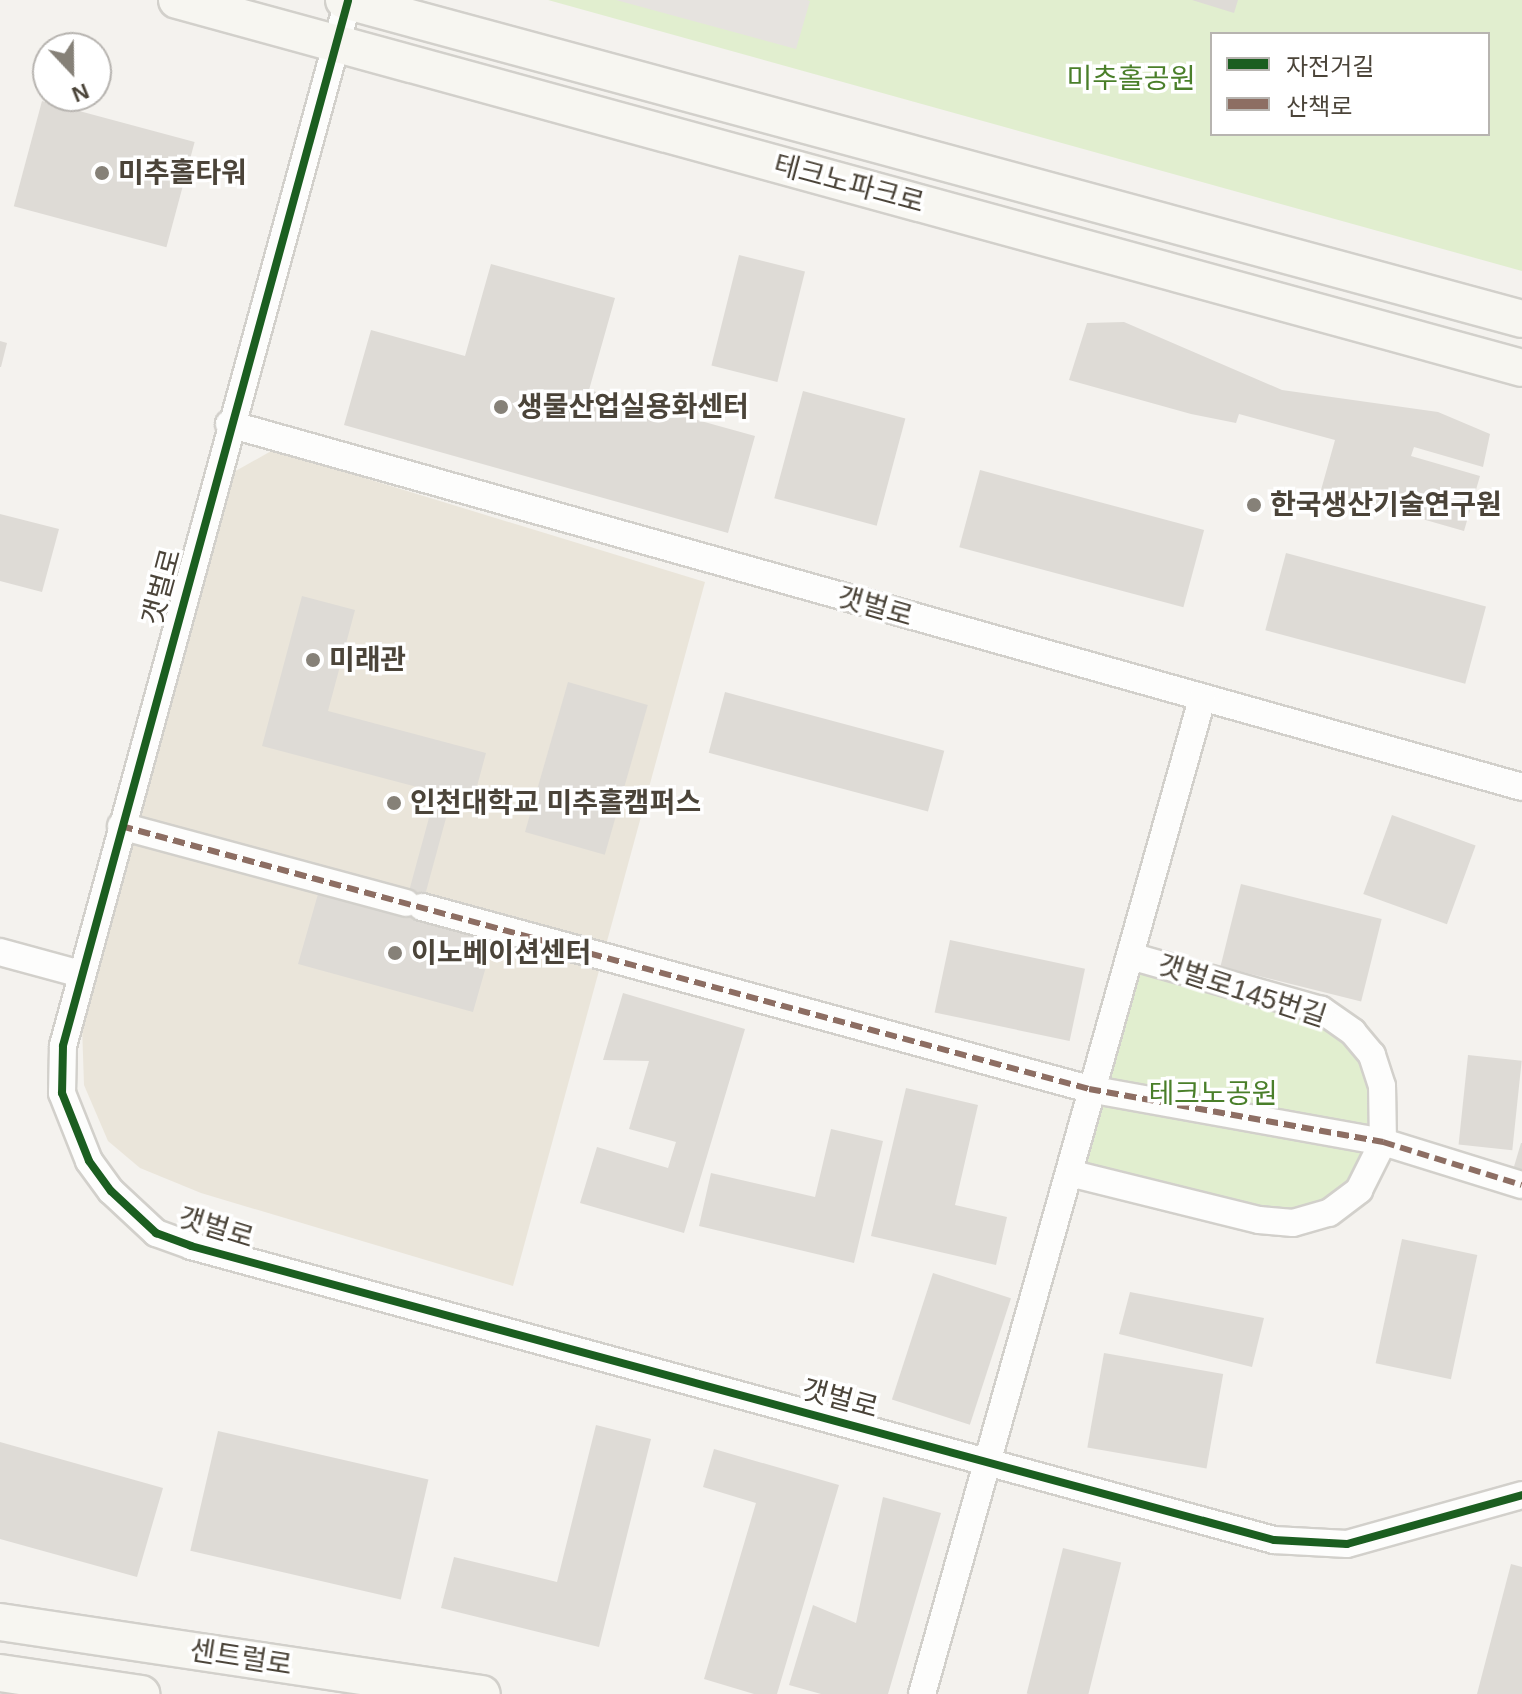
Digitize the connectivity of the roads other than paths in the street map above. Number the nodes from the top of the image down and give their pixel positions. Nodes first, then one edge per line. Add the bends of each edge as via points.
1 (177, 0) edge
2 (346, 1) edge
3 (339, 44) junction
4 (1522, 319) edge
5 (1522, 368) edge
6 (229, 424) junction
7 (1202, 699) junction
8 (1522, 787) edge
9 (121, 826) junction
10 (0, 952) edge
11 (1130, 956) junction
12 (81, 974) junction
13 (1089, 1089) junction
14 (1383, 1142) junction
15 (1069, 1173) junction
16 (1522, 1185) edge
17 (987, 1461) junction
18 (1522, 1495) edge
19 (0, 1622) edge
20 (0, 1673) edge
21 (141, 1694) edge
22 (482, 1694) edge
23 (922, 1694) edge

1 - 3 street, 테크노파크로
2 - 3 street, 갯벌로
2 - 4 street, 테크노파크로
3 - 5 street, 테크노파크로
3 - 6 street, 갯벌로
6 - 7 street, 갯벌로
6 - 9 street, 갯벌로
7 - 8 street, 갯벌로
7 - 11 street, 갯벌로145번길
9 - 12 street, 갯벌로
9 - 13 street
10 - 12 street
11 - 13 street, 갯벌로145번길
11 - 14 street, 갯벌로145번길 via 1321,1010 1353,1032 1372,1055 1382,1086
12 - 17 street, 갯벌로 via 63,1046 62,1093 89,1161 111,1191 156,1233
13 - 14 street
13 - 15 street, 갯벌로145번길
14 - 15 street, 갯벌로145번길 via 1359,1190 1329,1213 1293,1223 1259,1220
14 - 16 street
15 - 17 street, 갯벌로145번길
17 - 18 street, 갯벌로 via 1274,1540 1312,1545 1347,1544
17 - 23 street, 갯벌로145번길
19 - 22 street, 센트럴로
20 - 21 street

